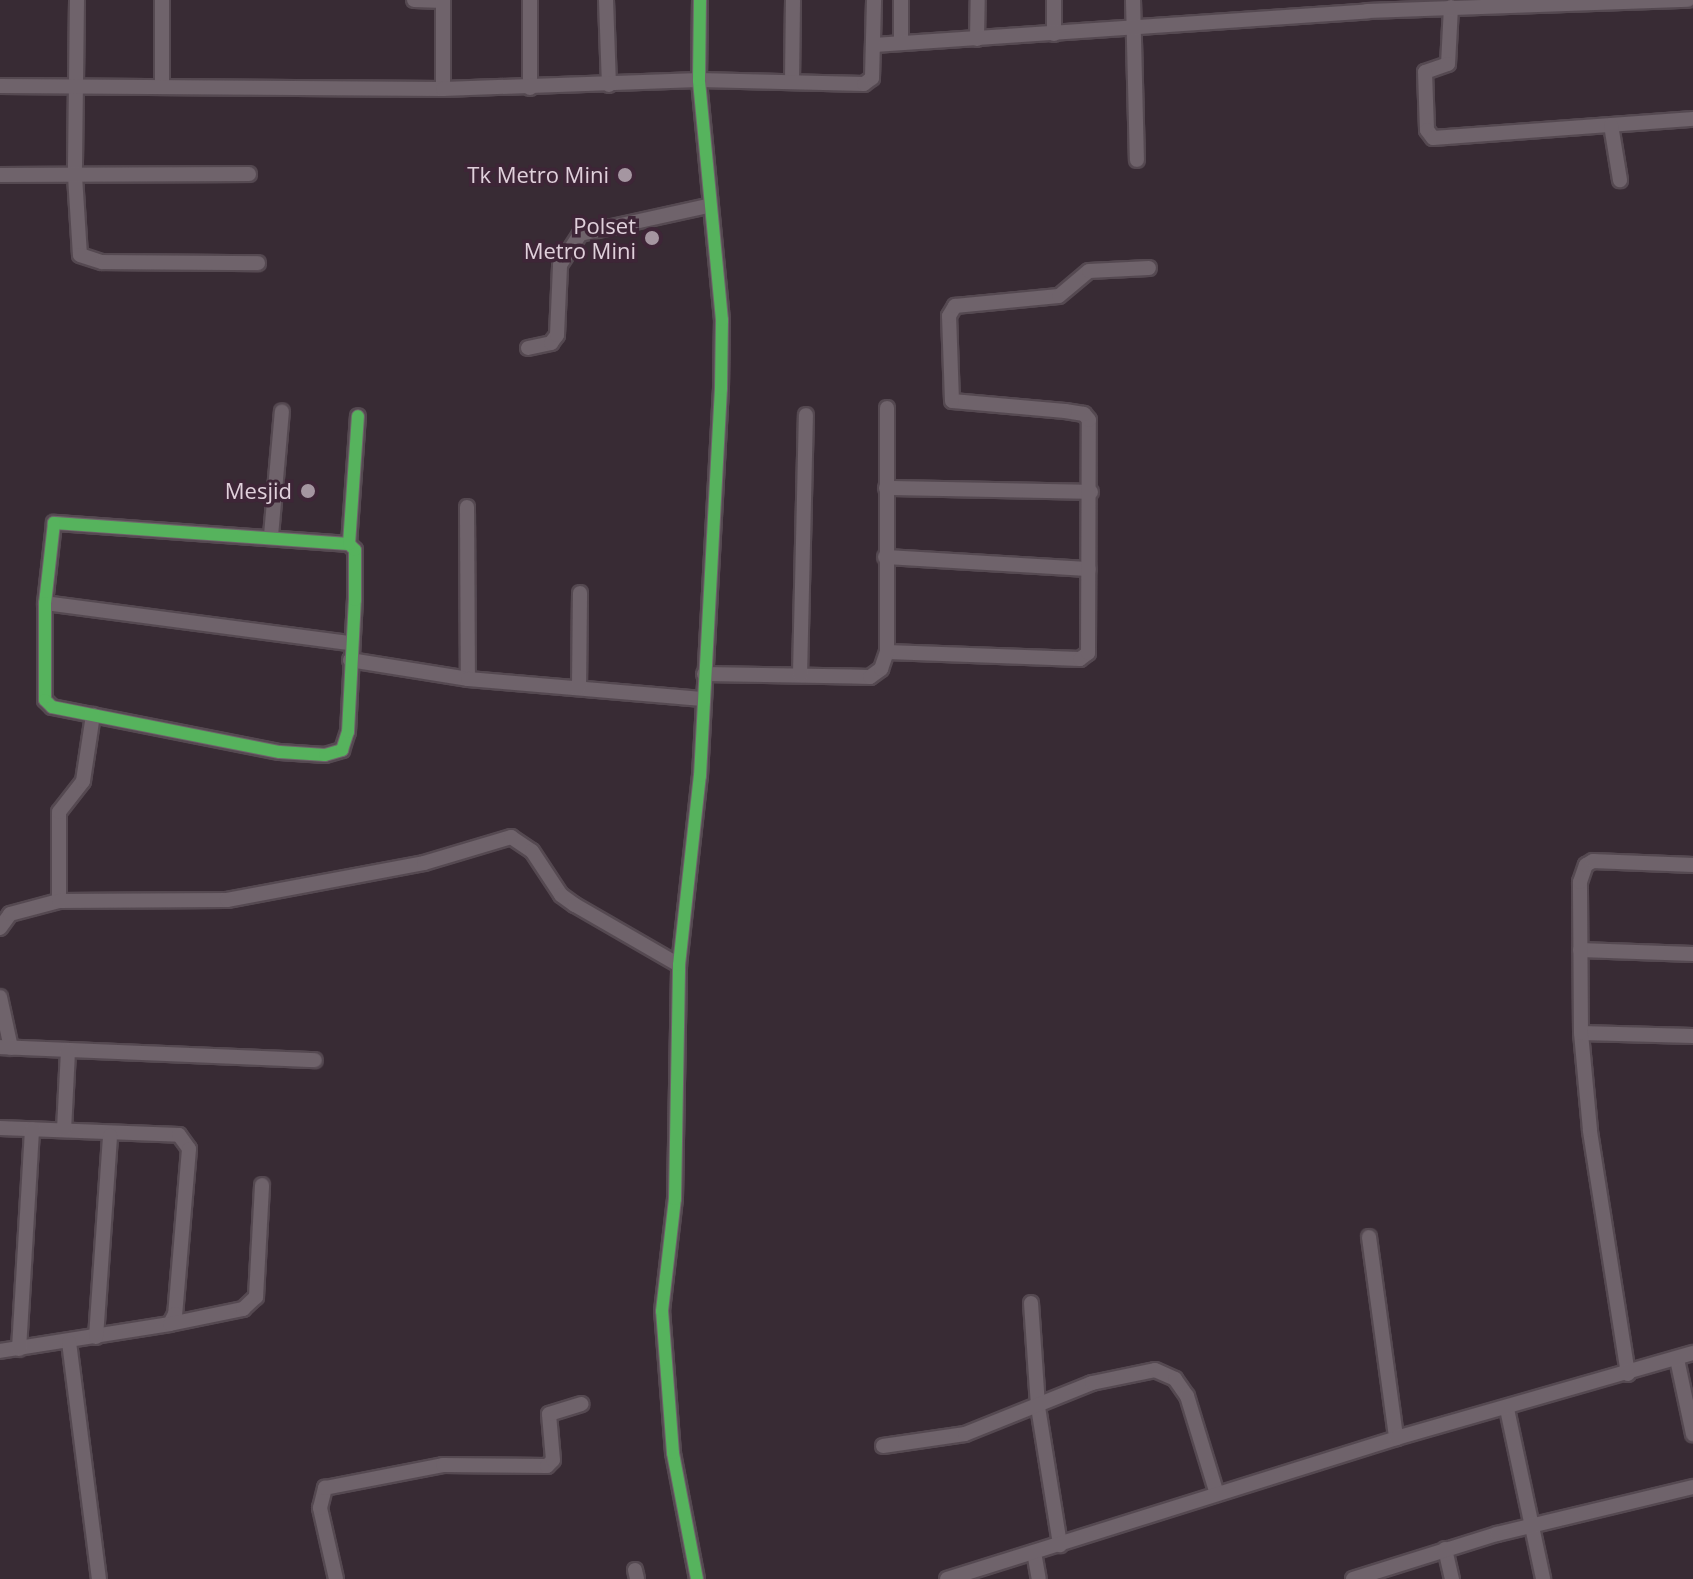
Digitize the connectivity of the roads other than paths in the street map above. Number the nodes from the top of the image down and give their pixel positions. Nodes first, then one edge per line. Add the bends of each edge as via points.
1 (77, 0) edge
2 (162, 0) edge
3 (414, 0) edge
4 (530, 0) edge
5 (606, 0) edge
6 (700, 0) edge
7 (793, 0) edge
8 (874, 0) edge
9 (901, 0) edge
10 (978, 0) edge
11 (1054, 0) edge
12 (1133, 0) edge
13 (1688, 0) edge
14 (443, 1) edge
15 (1424, 4) edge
16 (1451, 7) junction
17 (1132, 31) junction
18 (1054, 34) junction
19 (977, 39) junction
20 (901, 42) junction
21 (874, 45) junction
22 (699, 80) junction
23 (792, 82) junction
24 (162, 83) junction
25 (76, 85) junction
26 (609, 85) junction
27 (0, 86) edge
28 (530, 88) junction
29 (443, 89) junction
30 (1693, 119) edge
31 (1611, 125) junction
32 (1137, 160) dead end
33 (249, 174) dead end
34 (0, 175) edge
35 (75, 176) junction
36 (1620, 180) dead end
37 (707, 206) junction
38 (258, 263) dead end
39 (1149, 268) dead end
40 (528, 348) dead end
41 (887, 408) dead end
42 (282, 411) dead end
43 (806, 415) dead end
44 (358, 416) dead end
45 (886, 488) junction
46 (1091, 492) junction
47 (467, 507) dead end
48 (271, 536) junction
49 (349, 544) junction
50 (885, 557) junction
51 (1089, 569) junction
52 (580, 593) dead end
53 (45, 603) junction
54 (349, 643) junction
55 (887, 652) junction
56 (350, 660) junction
57 (704, 674) junction
58 (800, 675) junction
59 (468, 679) junction
60 (579, 688) junction
61 (702, 699) junction
62 (93, 715) junction
63 (1693, 865) edge
64 (59, 901) junction
65 (0, 928) edge
66 (1580, 950) junction
67 (1693, 954) edge
68 (679, 965) junction
69 (0, 997) edge
70 (1581, 1033) junction
71 (1693, 1036) edge
72 (6, 1048) edge
73 (68, 1050) junction
74 (315, 1060) dead end
75 (0, 1128) edge
76 (32, 1129) junction
77 (64, 1130) junction
78 (110, 1135) junction
79 (262, 1185) dead end
80 (1369, 1237) dead end
81 (1031, 1303) dead end
82 (170, 1324) junction
83 (96, 1337) junction
84 (69, 1342) junction
85 (19, 1349) junction
86 (0, 1351) edge
87 (1693, 1353) edge
88 (1677, 1359) junction
89 (1628, 1374) junction
90 (581, 1404) dead end
91 (1038, 1407) junction
92 (1507, 1409) junction
93 (1693, 1434) edge
94 (1396, 1438) junction
95 (883, 1446) dead end
96 (1693, 1487) edge
97 (1217, 1494) junction
98 (1532, 1525) junction
99 (1060, 1545) junction
100 (1445, 1549) junction
101 (1034, 1552) junction
102 (1376, 1576) edge
103 (99, 1579) edge
104 (336, 1579) edge
105 (697, 1579) edge
106 (947, 1579) edge
107 (1039, 1579) edge
108 (1353, 1579) edge
109 (1452, 1579) edge
110 (1543, 1579) edge

1 - 25 street
2 - 24 street
3 - 14 street
4 - 28 street
5 - 26 street
6 - 22 street
7 - 23 street
8 - 21 street
9 - 20 street
10 - 19 street
11 - 18 street
12 - 17 street
13 - 16 street
14 - 29 street
15 - 16 street
15 - 17 street
16 - 31 street via 1448,64 1425,72 1427,130 1433,138
17 - 18 street
17 - 32 street
18 - 19 street
19 - 20 street
20 - 21 street
21 - 23 street via 872,78 864,84
22 - 23 street
22 - 26 street
22 - 37 street
24 - 25 street
24 - 29 street
25 - 27 street
25 - 35 street
26 - 28 street
28 - 29 street
30 - 31 street
31 - 36 street
33 - 35 street
34 - 35 street
35 - 38 street via 80,255 89,260
37 - 40 street via 580,234 560,265 557,335 551,343
37 - 57 street via 722,320
39 - 46 street via 1089,271 1059,296 955,306 949,316 952,401 1084,414 1089,420
41 - 45 street
42 - 48 street
43 - 58 street
44 - 49 street
45 - 46 street
45 - 50 street
46 - 51 street
47 - 59 street
48 - 49 street
48 - 53 street via 61,520 51,527
49 - 54 street via 355,550
50 - 51 street
50 - 55 street
51 - 55 street via 1090,649 1083,658
52 - 60 street
53 - 54 street
53 - 62 street via 45,700 52,707
54 - 56 street
55 - 58 street via 881,669 870,677
56 - 59 street
56 - 62 street via 348,732 342,750 325,755 280,752
57 - 58 street
57 - 61 street
59 - 60 street
60 - 61 street
61 - 68 street via 693,862
62 - 64 street via 83,781 59,812
63 - 66 street via 1586,865 1580,882
64 - 65 street via 10,914
64 - 68 street via 227,900 411,866 511,837 532,851 561,895
66 - 67 street
66 - 70 street
68 - 105 street via 679,1132 662,1311 673,1453
69 - 72 street
70 - 71 street
70 - 89 street via 1601,1229
72 - 73 street
73 - 74 street
73 - 77 street
75 - 76 street
76 - 77 street
76 - 85 street
77 - 78 street
78 - 82 street via 179,1135 188,1143
78 - 83 street
79 - 82 street via 256,1297 243,1309
80 - 94 street
81 - 91 street
82 - 83 street
83 - 84 street
84 - 85 street
84 - 103 street
85 - 86 street
87 - 88 street
88 - 89 street
88 - 93 street
89 - 92 street
90 - 104 street via 549,1414 553,1460 547,1466 443,1465 325,1488 320,1508
91 - 95 street via 934,1442
91 - 97 street via 1092,1383 1163,1372 1187,1396
91 - 99 street
92 - 94 street
92 - 98 street
94 - 97 street
96 - 98 street
97 - 99 street
98 - 100 street
98 - 110 street
99 - 101 street
100 - 102 street
100 - 109 street
101 - 106 street
101 - 107 street
102 - 108 street

